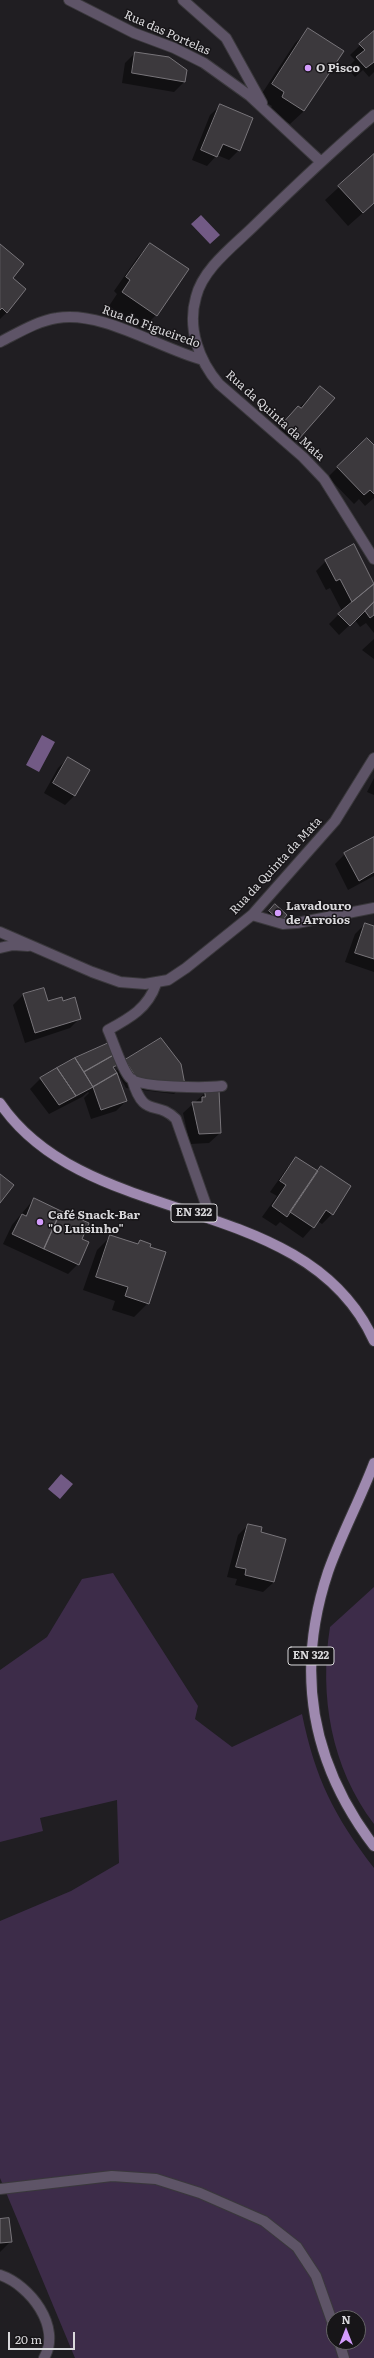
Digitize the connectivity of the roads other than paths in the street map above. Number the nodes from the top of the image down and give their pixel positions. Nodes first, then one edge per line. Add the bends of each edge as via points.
1 (69, 0) edge
2 (183, 0) edge
3 (265, 109) junction
4 (374, 115) edge
5 (320, 161) junction
6 (0, 342) edge
7 (203, 360) junction
8 (374, 559) edge
9 (374, 758) edge
10 (374, 908) edge
11 (252, 916) junction
12 (0, 932) edge
13 (0, 944) edge
14 (19, 946) junction
15 (0, 948) edge
16 (42, 949) junction
17 (156, 984) junction
18 (132, 1079) junction
19 (222, 1086) dead end
20 (0, 1103) edge
21 (211, 1219) junction
22 (374, 1340) edge
23 (374, 1463) edge
24 (374, 1846) edge
25 (0, 2189) edge
26 (0, 2275) edge
27 (328, 2310) edge
28 (44, 2358) edge

1 - 3 street, Rua das Portelas via 134,33 204,62
2 - 3 street via 226,38
3 - 5 street, Rua das Portelas
4 - 5 street, Rua da Quinta da Mata
5 - 7 street, Rua da Quinta da Mata via 224,255 200,286 193,320
6 - 7 street, Rua do Figueiredo via 56,318 82,317 105,323
7 - 8 street, Rua da Quinta da Mata via 219,384 303,457 324,479
9 - 11 street, Rua da Quinta da Mata via 335,821
10 - 11 street via 282,924
11 - 17 street, Rua da Quinta da Mata via 176,975
12 - 16 street
13 - 14 street
14 - 15 street
14 - 16 street
16 - 17 street, Rua da Quinta da Mata via 120,982
17 - 18 street via 150,998 139,1011 108,1030
18 - 19 street via 137,1082 190,1088
18 - 21 street via 141,1101 176,1119
20 - 21 main road, EN 322 via 24,1133 68,1164 121,1187
21 - 22 main road, EN 322 via 269,1242 324,1277 353,1305
23 - 24 main road, EN 322 via 324,1585 314,1630 310,1679 317,1730 329,1767 344,1802
25 - 27 street via 88,2177 118,2176 156,2179 207,2196 264,2221 297,2247 318,2280
26 - 28 street via 21,2287 42,2312 50,2339

